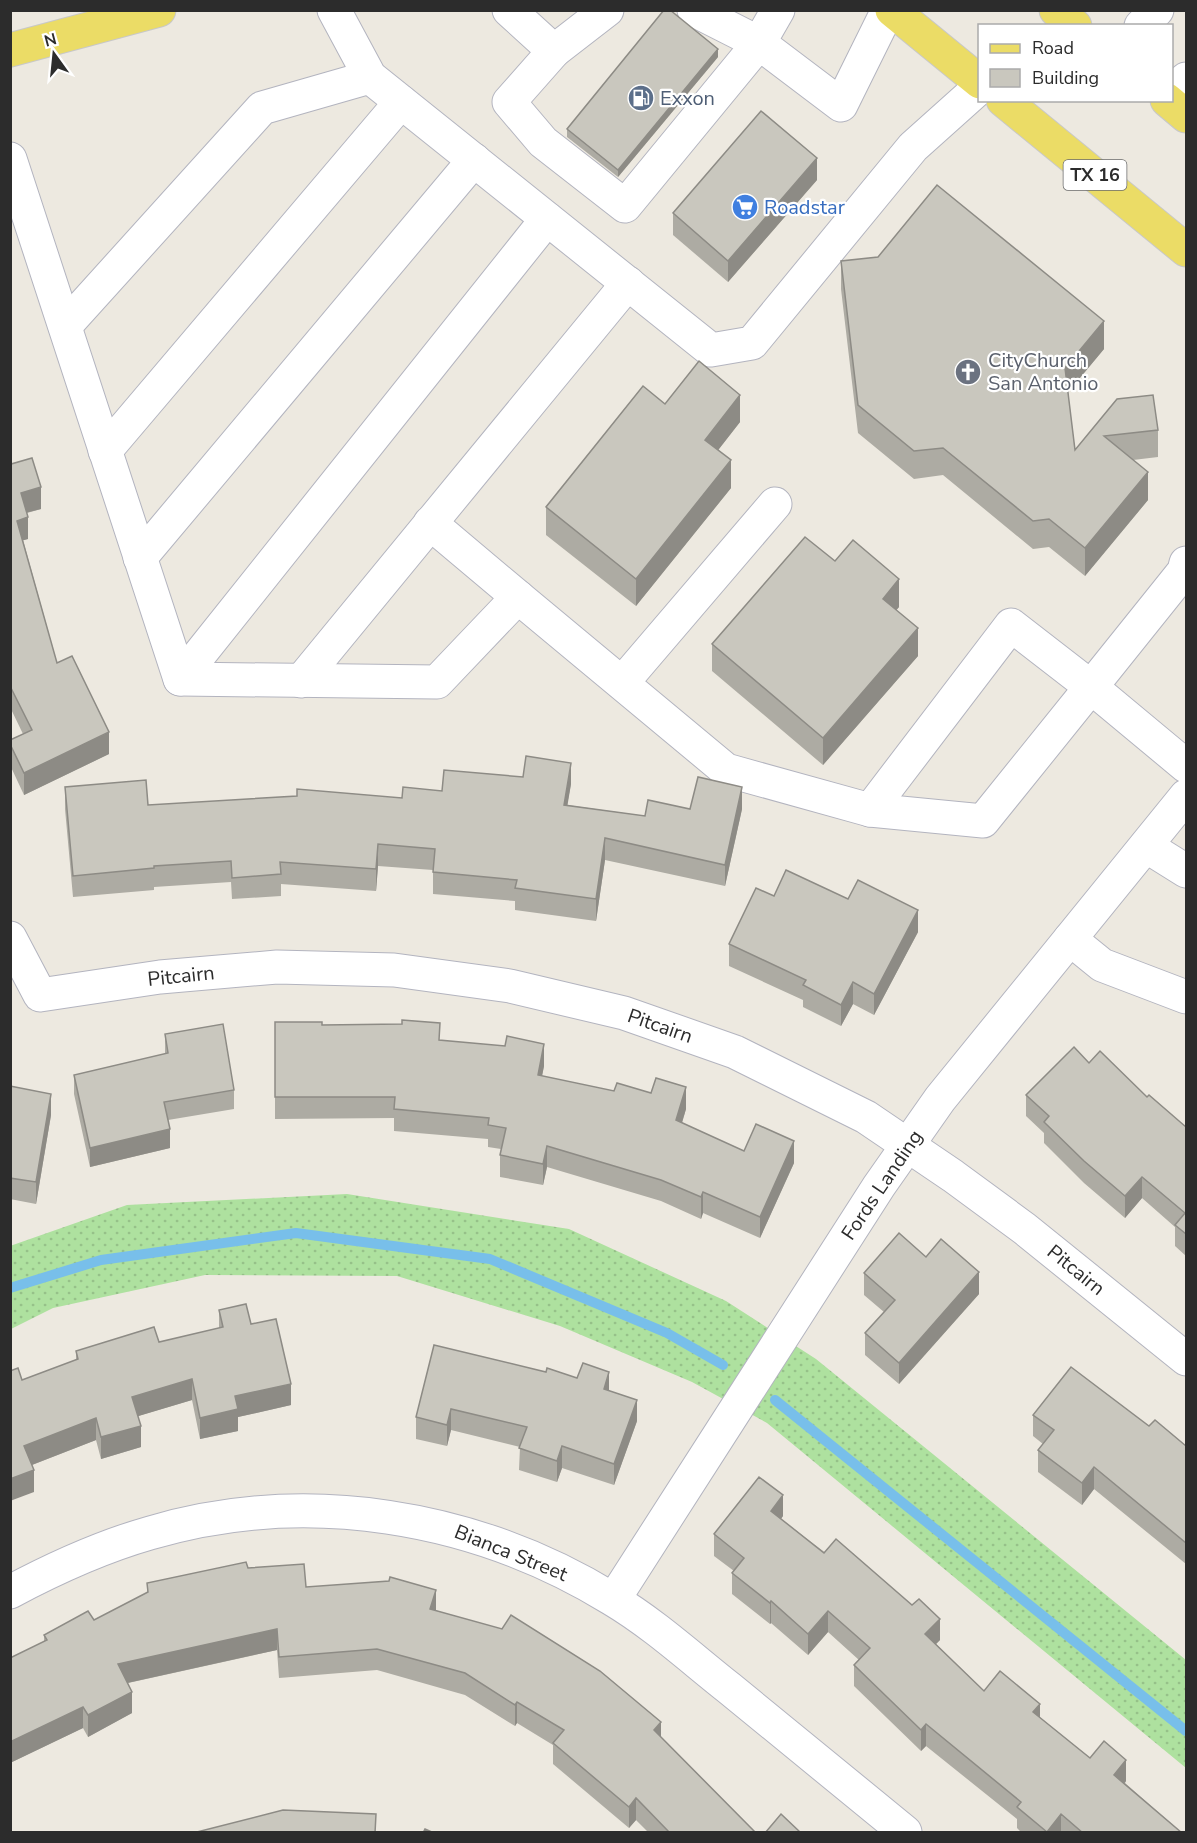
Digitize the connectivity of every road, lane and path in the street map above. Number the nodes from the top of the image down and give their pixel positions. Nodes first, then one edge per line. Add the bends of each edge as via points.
1 (159, 10) edge
2 (334, 10) edge
3 (509, 10) edge
4 (607, 10) edge
5 (694, 10) edge
6 (778, 10) edge
7 (890, 10) edge
8 (1056, 10) edge
9 (1157, 10) edge
10 (1073, 24) edge
11 (1143, 24) edge
12 (759, 44) junction
13 (10, 50) edge
14 (554, 51) junction
15 (370, 77) junction
16 (1186, 79) edge
17 (978, 80) edge
18 (978, 89) edge
19 (1173, 90) edge
20 (401, 102) junction
21 (1005, 102) edge
22 (1169, 102) edge
23 (1186, 116) edge
24 (10, 159) edge
25 (474, 160) junction
26 (547, 219) junction
27 (1186, 250) edge
28 (628, 283) junction
29 (64, 326) junction
30 (105, 451) junction
31 (775, 504) dead end
32 (430, 523) junction
33 (140, 558) junction
34 (1186, 563) edge
35 (518, 597) junction
36 (180, 679) junction
37 (301, 681) junction
38 (622, 683) junction
39 (1090, 687) junction
40 (1186, 766) edge
41 (1186, 796) edge
42 (870, 810) junction
43 (1146, 846) junction
44 (1186, 871) edge
45 (10, 938) edge
46 (1070, 939) junction
47 (1186, 998) edge
48 (908, 1147) junction
49 (1186, 1359) edge
50 (10, 1592) edge
51 (614, 1599) junction
52 (905, 1833) edge

1 - 13 main road
2 - 15 street
3 - 14 street
4 - 14 street
5 - 12 street
6 - 12 street
7 - 12 street via 841,105
7 - 17 main road
8 - 10 main road
9 - 11 street
12 - 14 street via 625,206 543,142 509,102
15 - 20 street
15 - 29 street via 262,108
16 - 19 street
18 - 28 street via 913,147 752,343 711,350
20 - 25 street
20 - 30 street
21 - 27 main road, TX 16
22 - 23 main road
24 - 29 street
25 - 26 street
25 - 33 street
26 - 28 street
26 - 36 street
28 - 32 street
29 - 30 street
30 - 33 street
31 - 38 street
32 - 35 street
32 - 37 street
33 - 36 street
34 - 39 street via 1184,571
35 - 37 street via 437,682
35 - 38 street
36 - 37 street
38 - 42 street via 726,770
39 - 40 street
39 - 42 street via 983,821
39 - 42 street via 1011,625
41 - 43 street, Fords Landing
43 - 44 street
43 - 46 street, Fords Landing
45 - 48 street, Pitcairn via 40,995 160,977 277,967 394,970 510,986 624,1013 735,1052 866,1117
46 - 47 street via 1102,964
46 - 48 street, Fords Landing via 939,1099
48 - 49 street, Pitcairn via 1025,1229
48 - 51 street, Fords Landing via 879,1186
50 - 51 street, Bianca Street via 94,1552 150,1532 268,1512 328,1511 387,1516 446,1528 558,1569
51 - 52 street, Bianca Street via 659,1631

